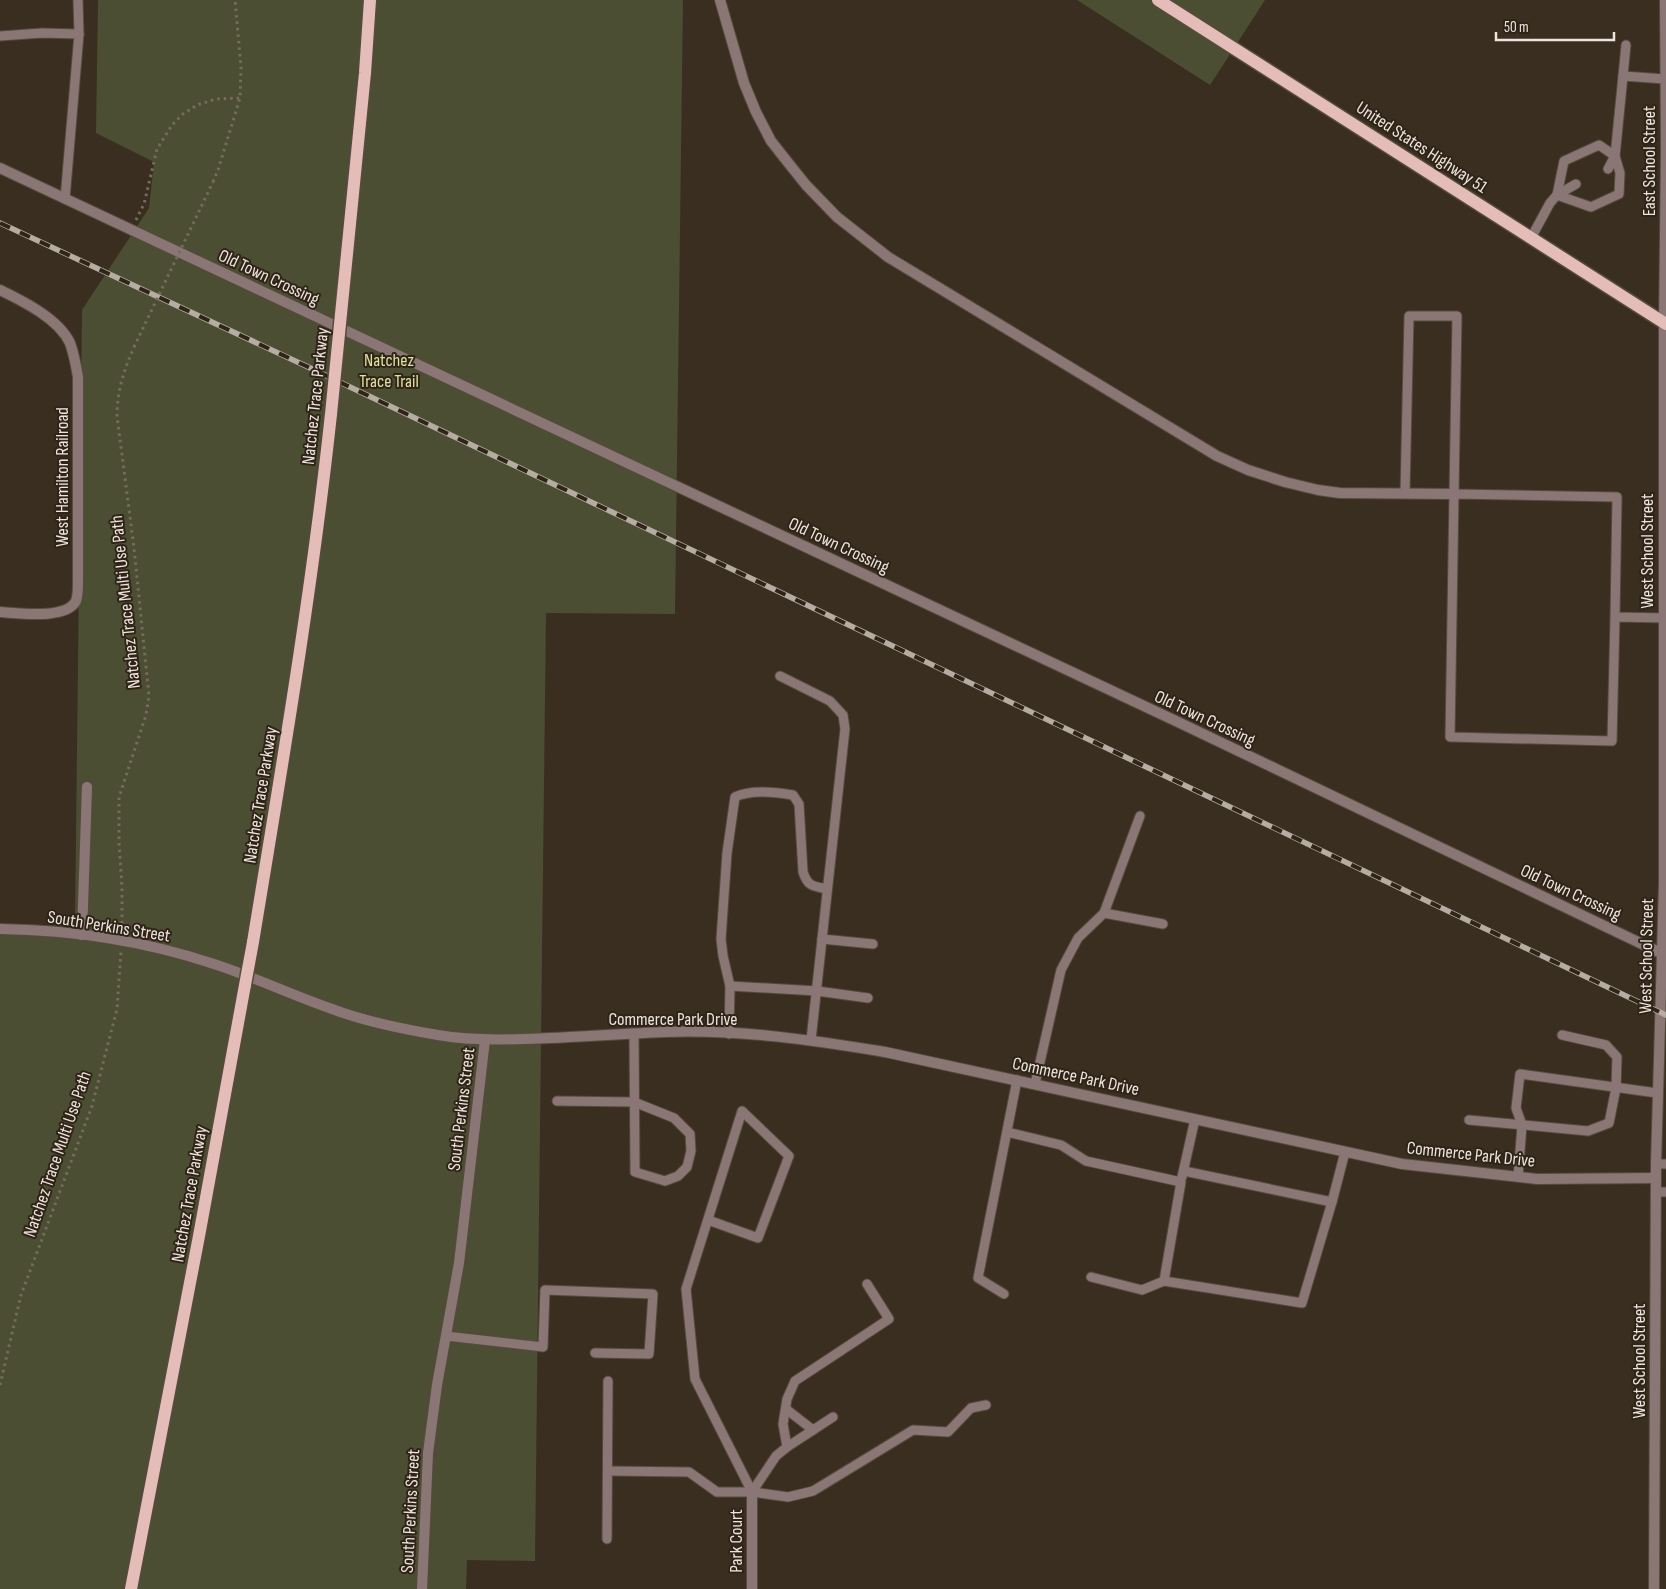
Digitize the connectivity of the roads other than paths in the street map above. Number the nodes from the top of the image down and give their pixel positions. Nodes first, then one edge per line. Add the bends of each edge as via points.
1 (78, 0) edge
2 (370, 0) edge
3 (720, 0) edge
4 (1158, 0) edge
5 (1665, 0) edge
6 (79, 34) junction
7 (0, 36) edge
8 (1626, 45) dead end
9 (1623, 76) junction
10 (1665, 79) edge
11 (1666, 150) edge
12 (1615, 156) junction
13 (0, 168) edge
14 (1608, 169) dead end
15 (1576, 184) dead end
16 (1557, 195) junction
17 (65, 199) junction
18 (1531, 238) junction
19 (0, 290) edge
20 (1665, 324) edge
21 (1405, 493) junction
22 (1454, 494) junction
23 (1665, 506) edge
24 (0, 612) edge
25 (1614, 617) junction
26 (1665, 618) edge
27 (780, 676) dead end
28 (87, 787) dead end
29 (1140, 816) dead end
30 (1664, 853) edge
31 (1665, 883) edge
32 (827, 889) junction
33 (1104, 913) junction
34 (1163, 924) dead end
35 (0, 930) edge
36 (82, 935) junction
37 (822, 939) junction
38 (873, 944) dead end
39 (1664, 954) edge
40 (730, 986) junction
41 (817, 991) junction
42 (868, 998) dead end
43 (634, 1034) junction
44 (729, 1034) junction
45 (1562, 1035) dead end
46 (485, 1040) junction
47 (811, 1040) junction
48 (1017, 1080) junction
49 (1035, 1084) junction
50 (1616, 1088) junction
51 (1657, 1093) junction
52 (557, 1102) dead end
53 (634, 1102) junction
54 (1195, 1119) junction
55 (1469, 1120) dead end
56 (1522, 1125) junction
57 (1007, 1132) junction
58 (1345, 1152) junction
59 (1661, 1164) edge
60 (1184, 1171) junction
61 (1518, 1177) junction
62 (1656, 1178) junction
63 (1181, 1182) junction
64 (1661, 1192) edge
65 (1332, 1202) junction
66 (708, 1220) junction
67 (1091, 1277) dead end
68 (1164, 1281) junction
69 (867, 1284) dead end
70 (1004, 1294) dead end
71 (446, 1336) junction
72 (595, 1353) dead end
73 (608, 1381) dead end
74 (986, 1405) dead end
75 (786, 1410) junction
76 (833, 1417) dead end
77 (813, 1430) junction
78 (787, 1447) junction
79 (608, 1471) junction
80 (752, 1492) junction
81 (607, 1538) dead end
82 (131, 1589) edge
83 (422, 1589) edge
84 (752, 1589) edge
85 (1654, 1589) edge

1 - 6 lane
2 - 82 main road, Natchez Trace Parkway, bridge via 319,525 253,942
3 - 21 street via 744,83 772,141 806,185 837,217 888,257 1232,463 1318,490
4 - 18 main road, United States Highway 51
5 - 10 street, East School Street
6 - 7 lane
6 - 17 lane
8 - 9 lane
9 - 10 lane
9 - 12 lane
10 - 11 street, East School Street
11 - 20 street, East School Street
12 - 14 lane
12 - 16 lane via 1599,145 1564,161
12 - 16 lane via 1620,173 1619,194 1591,207
13 - 17 street, Old Town Crossing
15 - 16 lane
16 - 18 lane
17 - 39 street, Old Town Crossing
18 - 20 main road, United States Highway 51
19 - 24 street, West Hamilton Railroad via 45,315 62,330 69,342 78,377 76,600 57,613
20 - 23 street, West School Street
21 - 22 street
21 - 22 lane via 1409,316 1457,316
22 - 25 lane via 1617,497
22 - 25 lane via 1450,737 1612,741
23 - 26 street, West School Street
25 - 26 lane
26 - 30 street, West School Street
27 - 32 lane via 830,701 843,716 845,729
28 - 36 street
29 - 33 lane
30 - 31 street, West School Street
31 - 39 street, West School Street
32 - 37 lane
32 - 40 lane via 806,882 799,804 793,794 775,792 735,797 722,939
33 - 34 lane
33 - 49 lane via 1078,938 1061,970
35 - 36 street, South Perkins Street
36 - 46 street, South Perkins Street via 166,950 212,963 332,1010 378,1024 440,1036
37 - 38 lane
37 - 41 lane
39 - 51 street, West School Street
40 - 41 lane
40 - 44 lane
41 - 42 lane
41 - 47 lane
43 - 44 street, Commerce Park Drive
43 - 46 street, Commerce Park Drive
43 - 53 lane
44 - 47 street, Commerce Park Drive
45 - 50 lane via 1606,1045 1617,1058
46 - 71 street, South Perkins Street via 459,1263
47 - 48 street, Commerce Park Drive
48 - 49 street, Commerce Park Drive
48 - 57 lane
49 - 54 street, Commerce Park Drive
50 - 51 lane
50 - 56 lane via 1609,1123 1588,1131
50 - 56 lane via 1520,1074 1516,1108
51 - 59 street, West School Street
52 - 53 lane
53 - 53 lane via 635,1172 665,1182 678,1176 687,1167 691,1151 690,1134 674,1118
54 - 58 street, Commerce Park Drive
54 - 60 lane
55 - 56 lane
56 - 61 lane
57 - 63 lane via 1061,1144 1086,1161
57 - 70 lane via 978,1278
58 - 61 street, Commerce Park Drive via 1402,1164
58 - 65 lane
59 - 62 street, West School Street
60 - 63 lane
60 - 65 lane
61 - 62 street, Commerce Park Drive
62 - 64 street, West School Street
63 - 68 lane
64 - 85 street, West School Street
65 - 68 lane via 1302,1303
66 - 66 lane via 719,1184 742,1110 789,1156 758,1238
66 - 80 lane via 686,1289 695,1379
67 - 68 lane via 1142,1290
69 - 75 lane via 890,1319 796,1381 787,1399
71 - 72 lane via 543,1347 545,1290 653,1294 649,1354
71 - 83 street, South Perkins Street via 428,1454
73 - 79 lane
74 - 80 lane via 971,1408 948,1432 913,1430 813,1492 788,1497
75 - 77 lane
75 - 78 lane
76 - 77 lane
77 - 78 lane
78 - 80 lane via 776,1456
79 - 80 lane via 689,1472 717,1492
79 - 81 lane
80 - 84 street, Park Court

